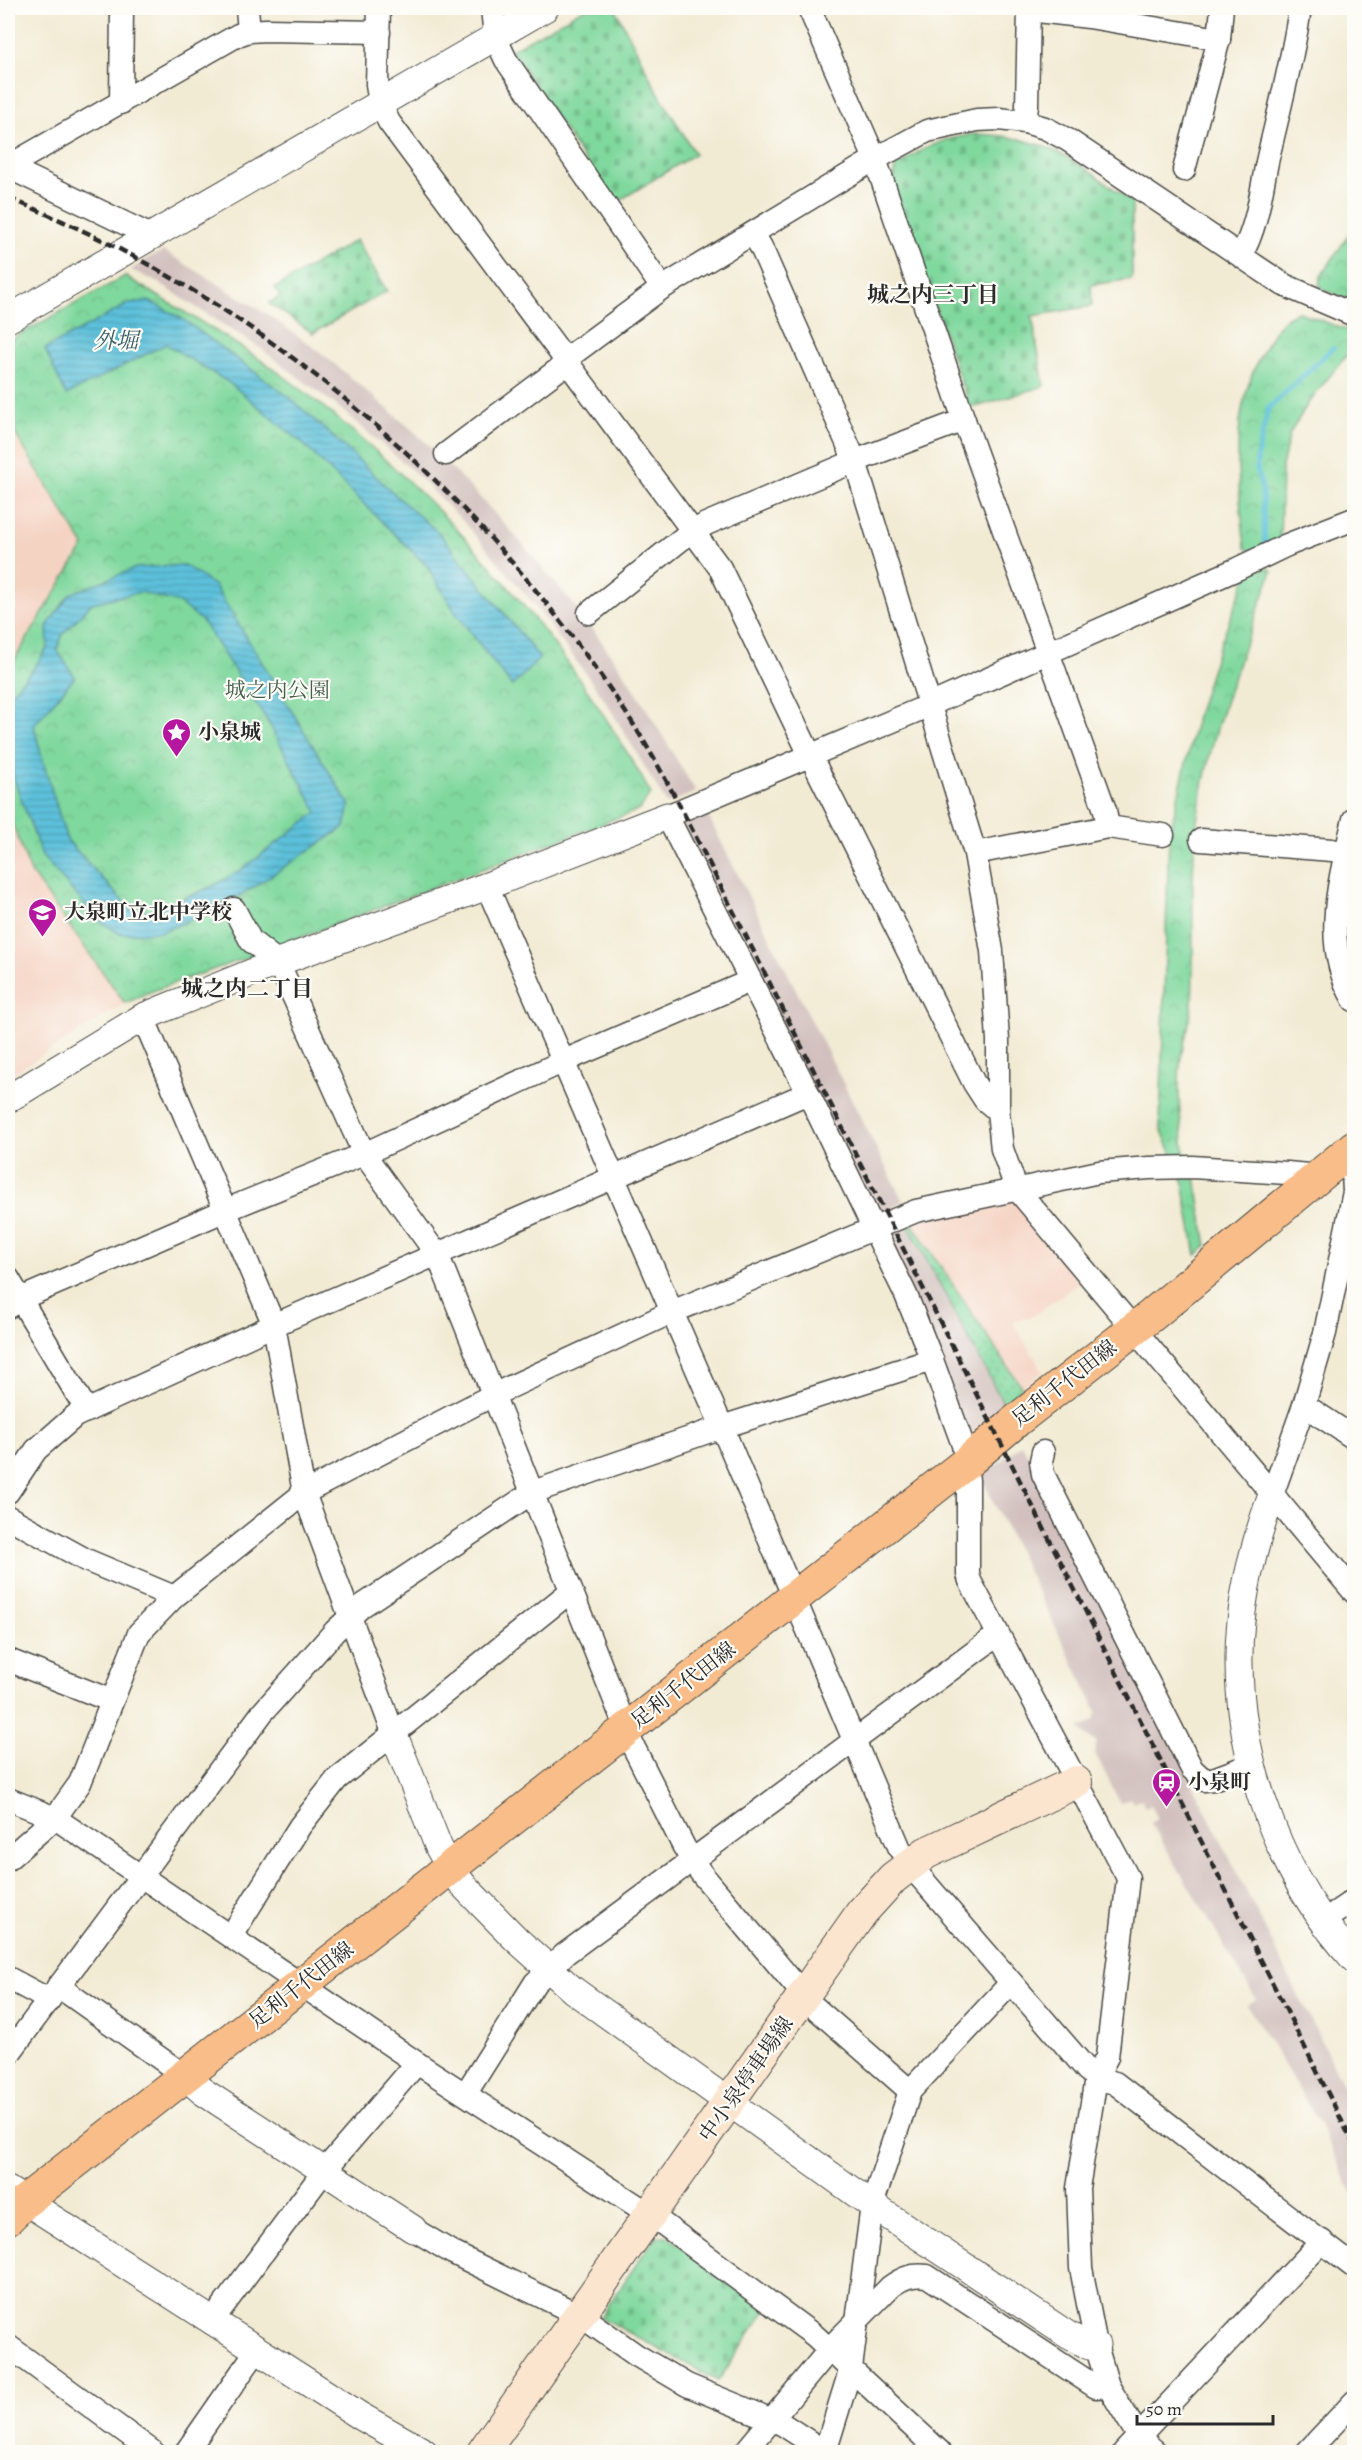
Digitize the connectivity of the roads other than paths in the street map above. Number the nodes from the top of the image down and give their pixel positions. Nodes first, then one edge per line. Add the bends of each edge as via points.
1 (122, 8) edge
2 (247, 8) edge
3 (379, 8) edge
4 (492, 8) edge
5 (545, 8) edge
6 (809, 8) edge
7 (1222, 8) edge
8 (1300, 8) edge
9 (1029, 9) edge
10 (249, 31) junction
11 (379, 32) junction
12 (495, 37) junction
13 (1219, 39) junction
14 (121, 103) junction
15 (380, 104) junction
16 (1025, 122) junction
17 (875, 159) junction
18 (9, 168) edge
19 (1184, 170) dead end
20 (753, 234) junction
21 (151, 236) junction
22 (1241, 255) junction
23 (662, 288) junction
24 (1354, 315) edge
25 (8, 319) edge
26 (566, 359) junction
27 (964, 420) junction
28 (446, 454) dead end
29 (855, 461) junction
30 (1354, 519) edge
31 (694, 531) junction
32 (589, 614) dead end
33 (1048, 653) junction
34 (930, 705) junction
35 (811, 757) junction
36 (667, 816) junction
37 (1354, 819) edge
38 (1108, 827) junction
39 (1163, 835) dead end
40 (1201, 840) dead end
41 (975, 853) junction
42 (1350, 854) edge
43 (488, 886) junction
44 (234, 909) dead end
45 (278, 963) junction
46 (750, 981) junction
47 (1354, 1000) edge
48 (142, 1017) junction
49 (564, 1061) junction
50 (808, 1093) junction
51 (8, 1099) edge
52 (998, 1112) junction
53 (1348, 1152) edge
54 (364, 1154) junction
55 (613, 1177) junction
56 (1314, 1180) junction
57 (1016, 1188) junction
58 (226, 1210) junction
59 (873, 1228) junction
60 (438, 1256) junction
61 (8, 1278) edge
62 (14, 1303) edge
63 (672, 1312) junction
64 (274, 1325) junction
65 (1133, 1329) junction
66 (932, 1360) junction
67 (493, 1395) junction
68 (1304, 1405) junction
69 (87, 1411) junction
70 (722, 1427) junction
71 (1354, 1437) edge
72 (1043, 1452) dead end
73 (966, 1463) junction
74 (8, 1492) edge
75 (533, 1492) junction
76 (304, 1493) junction
77 (1272, 1495) junction
78 (8, 1517) edge
79 (571, 1591) junction
80 (1354, 1592) edge
81 (174, 1597) junction
82 (794, 1597) junction
83 (350, 1616) junction
84 (999, 1637) junction
85 (8, 1660) edge
86 (112, 1701) junction
87 (627, 1730) junction
88 (394, 1735) junction
89 (854, 1740) junction
90 (1253, 1764) junction
91 (1076, 1782) junction
92 (8, 1799) edge
93 (55, 1818) junction
94 (8, 1859) edge
95 (691, 1859) junction
96 (909, 1865) junction
97 (450, 1868) junction
98 (140, 1875) junction
99 (1354, 1900) edge
100 (1323, 1921) junction
101 (231, 1936) junction
102 (1354, 1959) edge
103 (548, 1969) junction
104 (8, 1978) edge
105 (302, 1984) junction
106 (1010, 1984) junction
107 (53, 1993) junction
108 (804, 1996) junction
109 (8, 2055) edge
110 (417, 2063) junction
111 (185, 2076) junction
112 (1096, 2078) junction
113 (910, 2091) junction
114 (466, 2093) junction
115 (729, 2103) junction
116 (324, 2171) junction
117 (13, 2204) edge
118 (872, 2205) junction
119 (651, 2215) junction
120 (413, 2229) joint
121 (1322, 2241) junction
122 (1354, 2267) edge
123 (1024, 2306) junction
124 (581, 2316) junction
125 (212, 2321) junction
126 (856, 2322) junction
127 (1011, 2331) junction
128 (1096, 2345) junction
129 (8, 2346) edge
130 (830, 2349) junction
131 (257, 2350) junction
132 (850, 2368) junction
133 (1108, 2386) junction
134 (1354, 2402) edge
135 (772, 2419) junction
136 (1132, 2445) edge
137 (153, 2452) edge
138 (186, 2452) edge
139 (424, 2452) edge
140 (483, 2452) edge
141 (745, 2452) edge
142 (940, 2452) edge
143 (1156, 2452) edge
144 (1306, 2452) edge

1 - 14 street
2 - 10 street
3 - 11 street
4 - 12 street
5 - 12 street
6 - 17 street
7 - 13 street
8 - 22 street via 1262,185 1248,243
9 - 13 street
9 - 16 street
10 - 11 street
10 - 14 street
11 - 15 street
12 - 15 street
12 - 23 street via 506,60
13 - 19 street
14 - 18 street
15 - 21 street
15 - 26 street via 389,122
16 - 17 street via 999,119 955,123 927,131
16 - 22 street via 1075,144
17 - 20 street
17 - 27 street
18 - 21 street
20 - 23 street
20 - 29 street
21 - 25 street
22 - 24 street via 1299,293
23 - 26 street
26 - 28 street via 559,369
26 - 31 street
27 - 29 street
27 - 33 street
29 - 31 street
29 - 34 street
30 - 33 street via 1287,545
31 - 32 street
31 - 35 street via 732,588
33 - 34 street
33 - 38 street
34 - 35 street
34 - 41 street
35 - 36 street
35 - 52 street via 974,1083
36 - 43 street
36 - 46 street
37 - 42 street
38 - 39 street
38 - 41 street
40 - 42 street
41 - 52 street via 992,951
42 - 47 street via 1338,883 1336,951
43 - 45 street
43 - 49 street
44 - 45 street via 251,941
45 - 48 street
45 - 54 street
46 - 49 street
46 - 50 street
48 - 51 street
48 - 58 street
49 - 54 street
49 - 55 street
50 - 55 street
50 - 59 street
52 - 57 street via 1002,1149
53 - 56 main road, 足利千代田線
53 - 68 street via 1354,1192 1325,1334
54 - 58 street
54 - 60 street
55 - 60 street
55 - 63 street
56 - 57 street via 1308,1175 1287,1173 1169,1167 1100,1172
56 - 65 main road, 足利千代田線
57 - 59 street via 916,1210
57 - 65 street
58 - 62 street
58 - 64 street
59 - 63 street
59 - 66 street
60 - 64 street
60 - 67 street
61 - 62 street
62 - 69 street
63 - 67 street
63 - 70 street
64 - 69 street
64 - 76 street
65 - 73 main road, 足利千代田線
65 - 77 street
66 - 70 street
66 - 73 street via 956,1421
67 - 75 street
67 - 76 street
68 - 71 street
68 - 77 street
69 - 74 street via 75,1416 36,1450
70 - 75 street
70 - 82 street
72 - 90 street via 1043,1474 1192,1769 1204,1780
73 - 82 main road, 足利千代田線
73 - 84 street via 968,1574
75 - 79 street
75 - 83 street
76 - 81 street
76 - 83 street
77 - 80 street
77 - 90 street via 1251,1558 1241,1622 1239,1664 1244,1728
78 - 81 street via 86,1560
79 - 87 street
79 - 88 street
81 - 86 street via 140,1633
82 - 87 main road, 足利千代田線
82 - 89 street
83 - 88 street
83 - 98 street via 262,1713
84 - 89 street
84 - 91 street
85 - 86 street
86 - 93 street via 80,1782
87 - 95 street
87 - 97 main road, 足利千代田線
88 - 97 street
88 - 101 street via 337,1779 300,1826
89 - 95 street
89 - 96 street
90 - 100 street via 1281,1845
91 - 96 main road, 中小泉停車場線 via 952,1839
91 - 112 street via 1128,1883 1107,2057
92 - 93 street
93 - 94 street
93 - 98 street
95 - 103 street
95 - 108 street
96 - 106 street
96 - 108 main road, 中小泉停車場線 via 862,1912
97 - 103 street
97 - 105 main road, 足利千代田線
98 - 101 street
98 - 107 street
99 - 100 street
100 - 102 street
101 - 105 street
103 - 114 street via 535,1983
103 - 115 street
104 - 107 street
105 - 110 street
105 - 111 main road, 足利千代田線
106 - 112 street
106 - 113 street
107 - 109 street
107 - 111 street
108 - 113 street
108 - 115 main road, 中小泉停車場線
110 - 114 street
110 - 116 street
111 - 116 street
111 - 117 main road, 足利千代田線
112 - 121 street via 1115,2083
112 - 128 street via 1078,2188 1081,2268
113 - 118 street
114 - 119 street
115 - 118 street
115 - 119 main road, 中小泉停車場線
116 - 120 street
116 - 125 street
117 - 125 street
118 - 123 street
118 - 126 street
119 - 124 main road, 中小泉停車場線
119 - 130 street
120 - 124 street
121 - 122 street
121 - 136 street
123 - 127 street
123 - 128 street via 1068,2335 1089,2346
124 - 135 street via 687,2385
124 - 140 main road, 中小泉停車場線
125 - 131 street
126 - 127 street via 900,2279 916,2275 927,2276
126 - 130 street
126 - 132 street
127 - 133 street via 1096,2387
128 - 133 street
129 - 137 street
130 - 132 street
130 - 135 street
131 - 138 street
131 - 139 street
132 - 135 street via 825,2452
132 - 142 street
133 - 136 street
134 - 144 street
135 - 141 street
136 - 143 street

